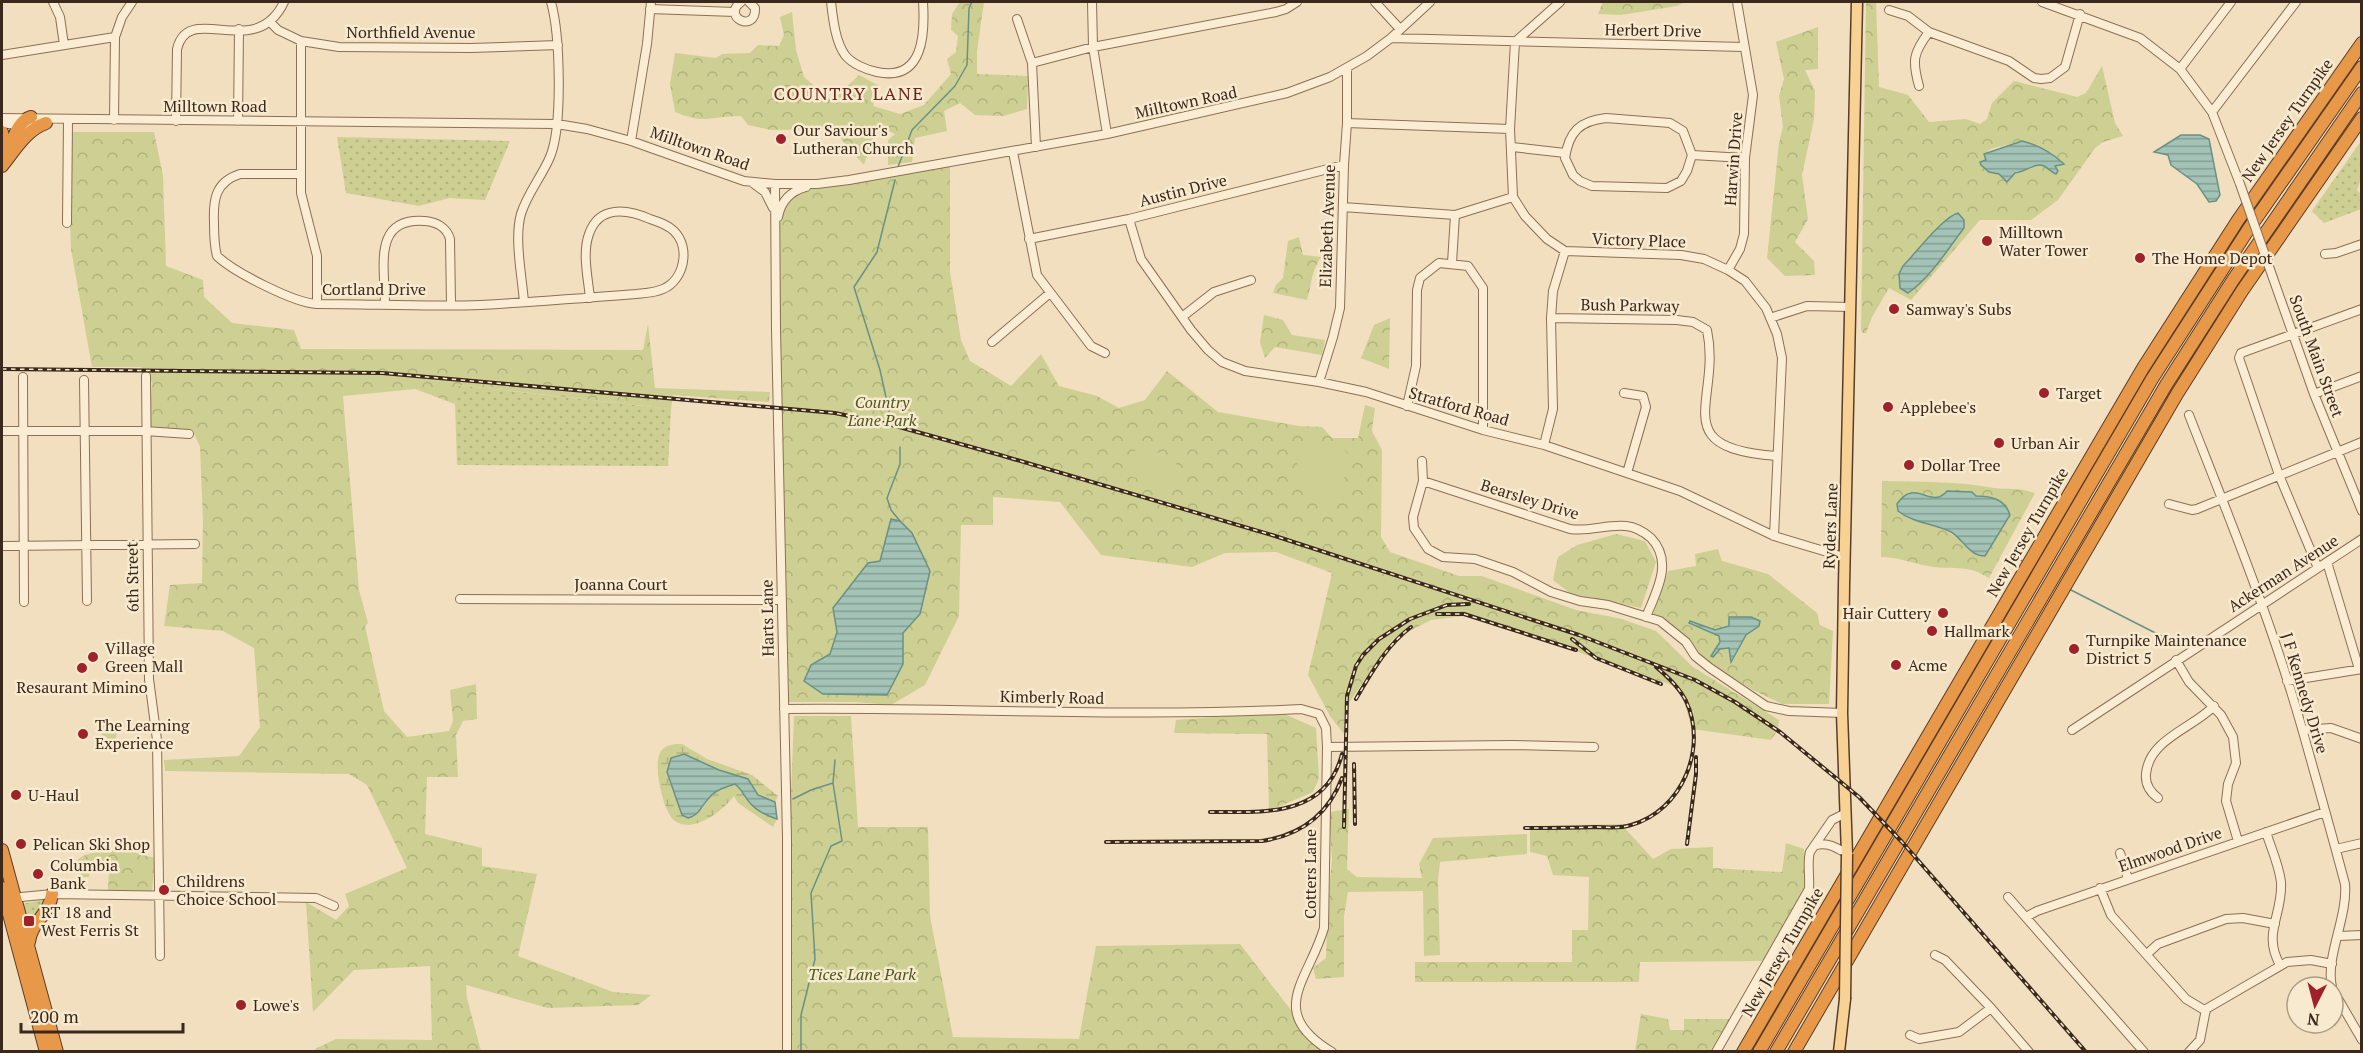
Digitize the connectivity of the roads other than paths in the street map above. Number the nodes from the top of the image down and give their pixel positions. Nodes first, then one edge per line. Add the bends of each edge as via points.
1 (53, 2) edge
2 (132, 2) edge
3 (284, 2) edge
4 (551, 2) edge
5 (741, 2) edge
6 (749, 2) edge
7 (831, 2) edge
8 (923, 2) edge
9 (1092, 2) edge
10 (1297, 2) edge
11 (1376, 2) edge
12 (1430, 2) edge
13 (1560, 2) edge
14 (1737, 2) edge
15 (1857, 2) edge
16 (2042, 2) edge
17 (2231, 2) edge
18 (2296, 2) edge
19 (651, 5) edge
20 (1889, 10) dead end
21 (735, 12) junction
22 (2080, 14) junction
23 (1017, 19) dead end
24 (270, 22) junction
25 (239, 29) junction
26 (1400, 30) junction
27 (1929, 32) junction
28 (115, 38) junction
29 (1391, 38) junction
30 (301, 41) junction
31 (1515, 42) junction
32 (2361, 43) edge
33 (64, 45) junction
34 (558, 45) junction
35 (1093, 47) junction
36 (1744, 47) junction
37 (2, 55) edge
38 (1032, 63) junction
39 (1347, 68) junction
40 (2361, 68) edge
41 (2180, 69) junction
42 (1919, 86) dead end
43 (2361, 93) edge
44 (2212, 112) junction
45 (31, 117) junction
46 (2, 118) edge
47 (2361, 118) edge
48 (68, 120) junction
49 (114, 120) junction
50 (176, 121) junction
51 (238, 121) junction
52 (300, 121) junction
53 (2, 123) edge
54 (46, 123) junction
55 (1347, 123) junction
56 (557, 124) junction
57 (20, 126) junction
58 (1510, 129) junction
59 (2, 132) edge
60 (1107, 134) junction
61 (631, 141) junction
62 (1036, 147) junction
63 (1512, 147) junction
64 (1012, 152) junction
65 (2, 153) edge
66 (1565, 153) junction
67 (1692, 155) junction
68 (2, 158) edge
69 (1745, 158) junction
70 (1344, 165) junction
71 (2, 166) edge
72 (300, 174) junction
73 (744, 181) junction
74 (775, 184) junction
75 (817, 184) junction
76 (1513, 197) junction
77 (1343, 207) junction
78 (775, 211) junction
79 (1455, 215) junction
80 (1129, 219) junction
81 (67, 223) dead end
82 (775, 229) junction
83 (1029, 239) junction
84 (2361, 244) edge
85 (1566, 251) junction
86 (2325, 254) dead end
87 (1452, 263) junction
88 (1728, 270) junction
89 (1251, 280) dead end
90 (1050, 293) junction
91 (590, 298) junction
92 (524, 302) junction
93 (317, 304) junction
94 (385, 304) junction
95 (452, 304) junction
96 (1850, 307) junction
97 (2361, 309) edge
98 (1182, 317) junction
99 (1551, 318) junction
100 (1770, 318) junction
101 (2293, 335) junction
102 (992, 342) dead end
103 (1105, 353) dead end
104 (146, 376) dead end
105 (2361, 376) edge
106 (22, 377) dead end
107 (84, 380) dead end
108 (1319, 382) junction
109 (1624, 393) dead end
110 (2314, 394) junction
111 (1407, 406) junction
112 (2189, 415) dead end
113 (1483, 430) junction
114 (2, 431) edge
115 (22, 431) junction
116 (84, 431) junction
117 (145, 431) junction
118 (189, 434) dead end
119 (2361, 442) edge
120 (1544, 445) junction
121 (2337, 451) junction
122 (1778, 456) junction
123 (1422, 461) dead end
124 (1627, 473) junction
125 (2279, 475) junction
126 (1423, 480) junction
127 (2222, 499) junction
128 (2169, 504) dead end
129 (2361, 509) edge
130 (1774, 536) junction
131 (2361, 539) edge
132 (147, 544) junction
133 (195, 544) dead end
134 (86, 545) junction
135 (2, 546) edge
136 (24, 546) junction
137 (1844, 557) junction
138 (2327, 562) junction
139 (2318, 568) junction
140 (460, 599) dead end
141 (781, 600) junction
142 (87, 601) dead end
143 (24, 602) dead end
144 (2262, 606) junction
145 (1646, 617) junction
146 (2176, 660) junction
147 (2360, 669) edge
148 (2287, 681) junction
149 (2214, 706) junction
150 (784, 709) junction
151 (1842, 713) junction
152 (1319, 714) joint
153 (2072, 730) dead end
154 (2302, 730) junction
155 (2361, 739) edge
156 (1327, 747) junction
157 (1594, 747) dead end
158 (2158, 798) dead end
159 (2325, 812) junction
160 (1846, 813) junction
161 (2266, 832) junction
162 (2238, 841) junction
163 (2361, 843) edge
164 (1816, 845) junction
165 (2336, 849) junction
166 (2, 850) edge
167 (2120, 853) dead end
168 (1847, 854) junction
169 (2128, 879) junction
170 (2100, 888) junction
171 (52, 894) junction
172 (6, 896) edge
173 (160, 897) junction
174 (2008, 897) dead end
175 (334, 906) dead end
176 (2026, 917) junction
177 (2274, 924) junction
178 (2361, 935) edge
179 (2338, 936) junction
180 (29, 947) junction
181 (2147, 954) junction
182 (1935, 955) dead end
183 (160, 956) dead end
184 (2332, 964) junction
185 (2280, 965) junction
186 (2332, 975) edge
187 (1991, 1008) junction
188 (2206, 1011) junction
189 (2345, 1012) edge
190 (1910, 1035) dead end
191 (2361, 1040) edge
192 (46, 1052) edge
193 (57, 1052) edge
194 (787, 1052) edge
195 (1332, 1052) edge
196 (1716, 1052) edge
197 (1743, 1052) edge
198 (1759, 1052) edge
199 (1776, 1052) edge
200 (1794, 1052) edge
201 (1839, 1052) edge
202 (2029, 1052) edge
203 (2144, 1052) edge
204 (2189, 1052) edge

1 - 33 street via 60,17
2 - 28 street
3 - 24 street
4 - 34 street
5 - 21 street
6 - 21 street via 756,11 751,20 740,21
7 - 8 street via 846,56 860,66 886,74 899,71 917,56 924,32
9 - 35 street
10 - 35 street via 1276,12
11 - 26 street
12 - 26 street, Milltown Road
13 - 31 street
14 - 36 street
15 - 96 main road, Ryders Lane
16 - 22 street
17 - 41 street
18 - 44 street
19 - 21 street
19 - 61 street
20 - 27 street via 1908,16
22 - 27 street via 2065,67 2050,78 2034,78 2009,61
22 - 41 street via 2140,38
23 - 38 street
24 - 25 street
24 - 30 street, Northfield Avenue
25 - 50 street via 206,23 184,33 177,49
25 - 51 street
26 - 29 street, Milltown Road
27 - 42 street via 1917,49 1914,69
28 - 33 street
28 - 49 street
29 - 31 street, Herbert Drive
29 - 39 street, Milltown Road
30 - 34 street, Northfield Avenue via 388,48
30 - 52 street
31 - 36 street, Herbert Drive
31 - 58 street
32 - 197 highway, New Jersey Turnpike via 2174,318
33 - 37 street
34 - 56 street
35 - 38 street
35 - 60 street
36 - 69 street, Harwin Drive via 1753,95
38 - 62 street
39 - 55 street, Elizabeth Avenue
39 - 60 street, Milltown Road via 1279,96
40 - 198 highway, New Jersey Turnpike via 2248,230 2152,379
41 - 44 street
43 - 199 highway via 2238,271 2166,385
44 - 101 street, South Main Street, bridge
45 - 46 street, Milltown Road
45 - 48 street, Milltown Road
45 - 57 highway
47 - 200 highway via 2209,342
48 - 49 street, Milltown Road
48 - 54 street, Milltown Road
48 - 81 street
49 - 50 street, Milltown Road
50 - 51 street, Milltown Road
51 - 52 street, Milltown Road
52 - 56 street, Milltown Road
52 - 72 street
53 - 57 street, Milltown Road
54 - 57 street, Milltown Road
54 - 71 highway via 27,134
55 - 58 street
55 - 70 street, Elizabeth Avenue
56 - 61 street, Milltown Road
56 - 92 street via 550,157 521,214
57 - 68 highway
58 - 63 street
59 - 65 highway
60 - 62 street, Milltown Road
61 - 73 street, Milltown Road
62 - 64 street, Milltown Road
63 - 66 street
63 - 76 street
64 - 75 street, Milltown Road
64 - 83 street
66 - 67 street via 1575,130 1606,118 1670,123 1683,131
66 - 67 street via 1567,165 1576,178 1600,187 1671,187 1681,181
67 - 69 street
69 - 88 street, Harwin Drive via 1744,234
70 - 77 street, Elizabeth Avenue
70 - 80 street, Austin Drive
72 - 93 street via 302,200 317,256
72 - 93 street, Cortland Drive via 231,177 215,195 214,241 217,256 225,263 292,298
73 - 74 street, Milltown Road
73 - 78 street via 761,188
74 - 75 street, Milltown Road
74 - 78 street, Harts Lane
75 - 82 street via 787,197
76 - 79 street
76 - 85 street via 1547,239
77 - 79 street
77 - 108 street, Elizabeth Avenue via 1340,308
78 - 82 street, Harts Lane
79 - 87 street
80 - 83 street, Austin Drive
80 - 98 street, Stratford Road via 1141,259
82 - 141 street, Harts Lane
83 - 90 street via 1036,276
84 - 86 street
85 - 88 street, Victory Place via 1681,255 1704,259
85 - 99 street via 1553,291
87 - 111 street via 1439,263 1420,278 1416,366
87 - 113 street via 1467,266 1483,288
88 - 100 street, Victory Place via 1745,280
89 - 98 street via 1214,292
90 - 102 street
90 - 103 street via 1091,346
91 - 91 street, Cortland Drive via 586,246 592,228 604,215 635,212 668,226 679,238 681,271 664,289
91 - 92 street, Cortland Drive
92 - 95 street, Cortland Drive
93 - 94 street, Cortland Drive
94 - 95 street, Cortland Drive
94 - 95 street via 388,235 400,224 426,221 448,232
96 - 100 street via 1807,306
96 - 137 main road, Ryders Lane
97 - 101 street
98 - 108 street, Stratford Road via 1215,357 1232,367
99 - 120 street via 1553,409
99 - 122 street, Bush Parkway via 1677,320 1693,322 1707,330 1704,420 1712,436 1749,454
100 - 122 street, Victory Place via 1782,358
101 - 110 street, South Main Street
101 - 125 street via 2240,355
104 - 117 street, 6th Street
105 - 110 street
106 - 115 street
107 - 116 street
108 - 111 street, Stratford Road
109 - 124 street via 1643,396 1646,407
110 - 121 street, South Main Street
111 - 113 street, Stratford Road
112 - 127 street, J F Kennedy Drive
113 - 120 street, Stratford Road
114 - 115 street
115 - 116 street
115 - 136 street
116 - 117 street
116 - 134 street
117 - 118 street
117 - 132 street, 6th Street
119 - 121 street
120 - 124 street, Stratford Road
121 - 125 street
121 - 129 street, South Main Street
122 - 130 street, Victory Place
123 - 126 street
124 - 130 street, Stratford Road via 1680,491
125 - 127 street
125 - 139 street
126 - 145 street via 1414,528 1428,549 1513,572 1580,601
126 - 145 street, Bearsley Drive via 1570,529 1638,529 1659,548 1663,563
127 - 128 street via 2192,510
127 - 144 street, J F Kennedy Drive
130 - 137 street, Stratford Road
131 - 138 street, Ackerman Avenue
132 - 133 street
132 - 134 street
132 - 173 street, 6th Street
134 - 136 street
134 - 142 street
135 - 136 street
136 - 143 street
137 - 151 main road, Ryders Lane
138 - 139 street, Ackerman Avenue
138 - 147 street
139 - 144 street, Ackerman Avenue
140 - 141 street, Joanna Court
141 - 150 street, Harts Lane
144 - 146 street, Ackerman Avenue
144 - 148 street, J F Kennedy Drive
145 - 151 street via 1674,631 1695,656 1766,706
146 - 149 street via 2189,682
146 - 153 street, Ackerman Avenue
147 - 148 street
148 - 154 street, J F Kennedy Drive
149 - 158 street via 2156,749 2146,778
149 - 162 street via 2228,726 2236,748 2226,801
150 - 152 street, Kimberly Road via 1090,713 1301,709
150 - 194 street, Harts Lane
151 - 160 main road, Ryders Lane
152 - 156 street, Cotters Lane via 1326,728
154 - 155 street via 2331,728
154 - 159 street, J F Kennedy Drive
156 - 157 street
156 - 195 street, Cotters Lane via 1324,928 1299,985 1295,1011 1315,1040
159 - 161 street, Elmwood Drive
159 - 165 street, J F Kennedy Drive
160 - 164 street via 1832,820
160 - 168 main road, Ryders Lane
161 - 162 street, Elmwood Drive
161 - 177 street via 2281,882
162 - 169 street, Elmwood Drive
163 - 165 street
164 - 168 street via 1830,845
164 - 196 street via 1808,857 1809,890
165 - 179 street, J F Kennedy Drive via 2346,893
166 - 172 highway
167 - 169 street
168 - 201 main road, Ryders Lane, bridge via 1845,999
169 - 170 street, Elmwood Drive
170 - 176 street, Elmwood Drive
170 - 181 street via 2111,915
171 - 172 street
171 - 173 street
171 - 180 highway via 49,908 33,928
172 - 180 highway
172 - 192 highway
173 - 175 street via 316,898
173 - 183 street, 6th Street
174 - 176 street
176 - 203 street
177 - 181 street via 2226,919 2158,944
177 - 185 street via 2271,945
178 - 179 street
179 - 184 street, J F Kennedy Drive
180 - 193 highway
181 - 188 street via 2186,999
182 - 187 street via 1945,960
184 - 185 street via 2301,960
184 - 186 street, J F Kennedy Drive
185 - 188 street
187 - 190 street via 1959,1032 1919,1039
187 - 202 street
188 - 204 street via 2200,1040
189 - 191 street, J F Kennedy Drive

